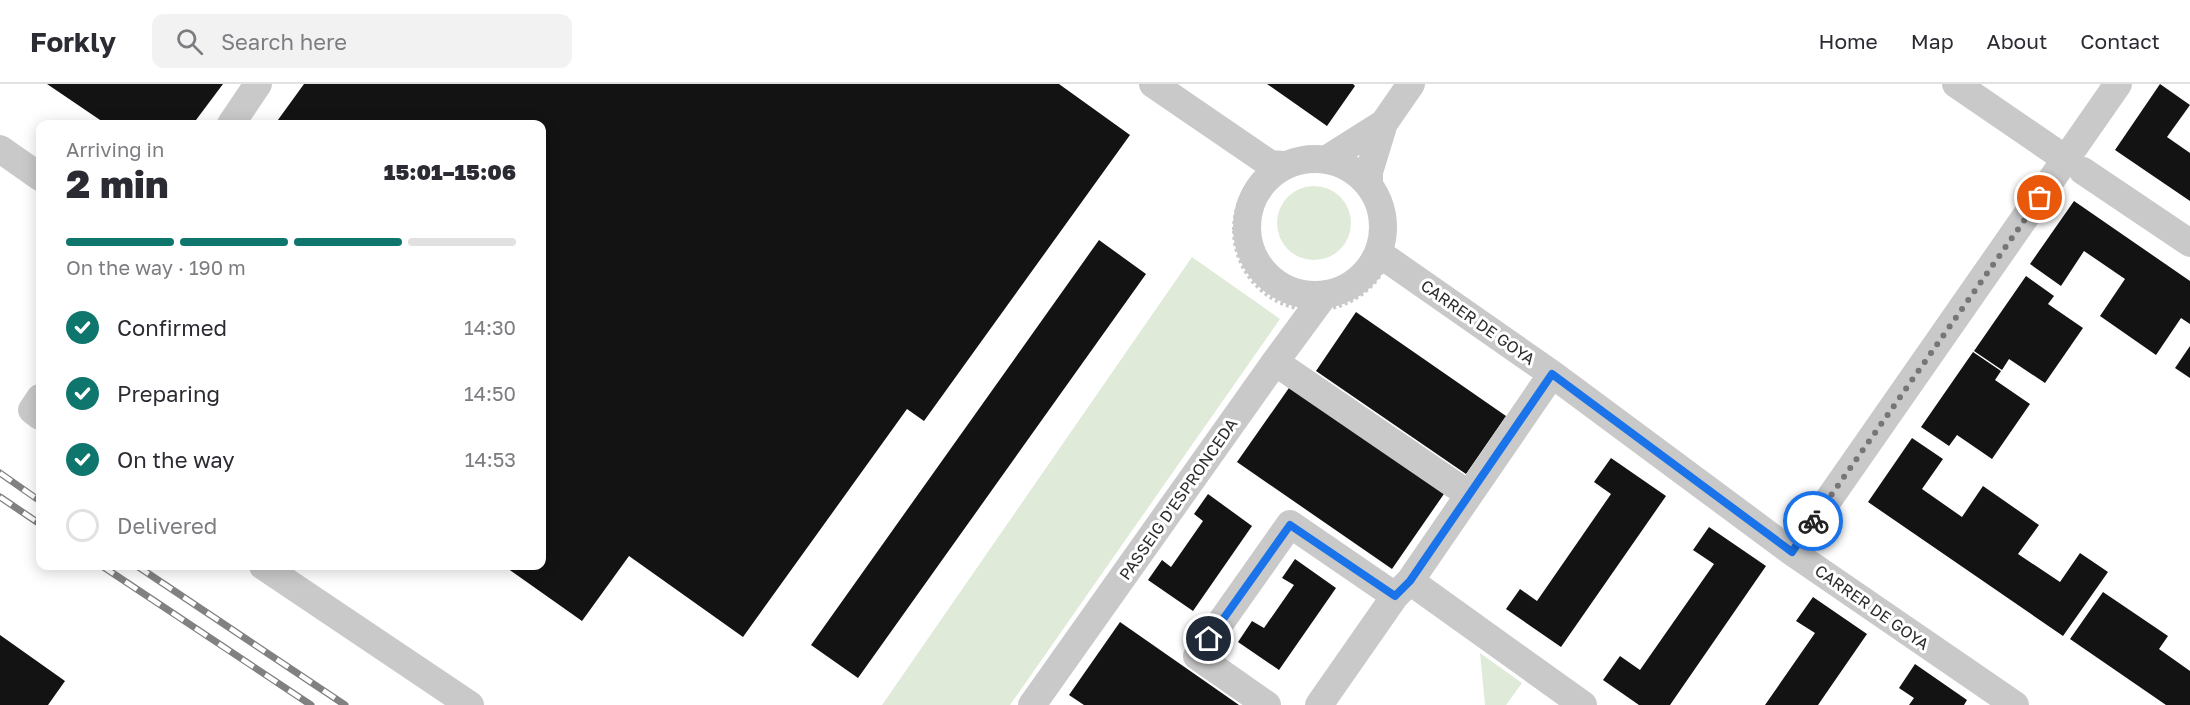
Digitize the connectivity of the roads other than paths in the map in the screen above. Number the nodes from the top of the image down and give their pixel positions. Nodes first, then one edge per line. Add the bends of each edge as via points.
1 (258, 84) edge
2 (1153, 84) edge
3 (1412, 84) edge
4 (1956, 84) edge
5 (2118, 84) edge
6 (234, 120) edge
7 (1384, 123) junction
8 (0, 149) edge
9 (1297, 160) junction
10 (2075, 165) junction
11 (36, 174) edge
12 (1369, 183) junction
13 (2190, 243) edge
14 (1380, 254) junction
15 (1319, 302) junction
16 (1275, 362) junction
17 (1552, 374) junction
18 (1468, 494) junction
19 (1792, 552) junction
20 (269, 570) edge
21 (1402, 589) junction
22 (470, 705) edge
23 (1032, 705) edge
24 (1267, 705) edge
25 (1319, 705) edge
26 (1583, 705) edge
27 (2015, 705) edge

1 - 6 street
2 - 9 street
3 - 7 street
4 - 10 street
5 - 10 street
7 - 9 street
7 - 12 street
8 - 11 street
9 - 12 street via 1350,167
9 - 15 street via 1264,180 1251,201 1246,224 1248,241 1257,263 1273,281
10 - 13 street
10 - 19 street
12 - 14 street via 1382,210
14 - 15 street via 1350,286
14 - 17 street, CARRER DE GOYA
15 - 16 street, PASSEIG D'ESPRONCEDA
16 - 18 street
16 - 23 street, PASSEIG D'ESPRONCEDA
17 - 18 street
17 - 19 street, CARRER DE GOYA
18 - 21 street
19 - 27 street, CARRER DE GOYA
20 - 22 street
21 - 24 street via 1290,525 1197,656
21 - 25 street
21 - 26 street

